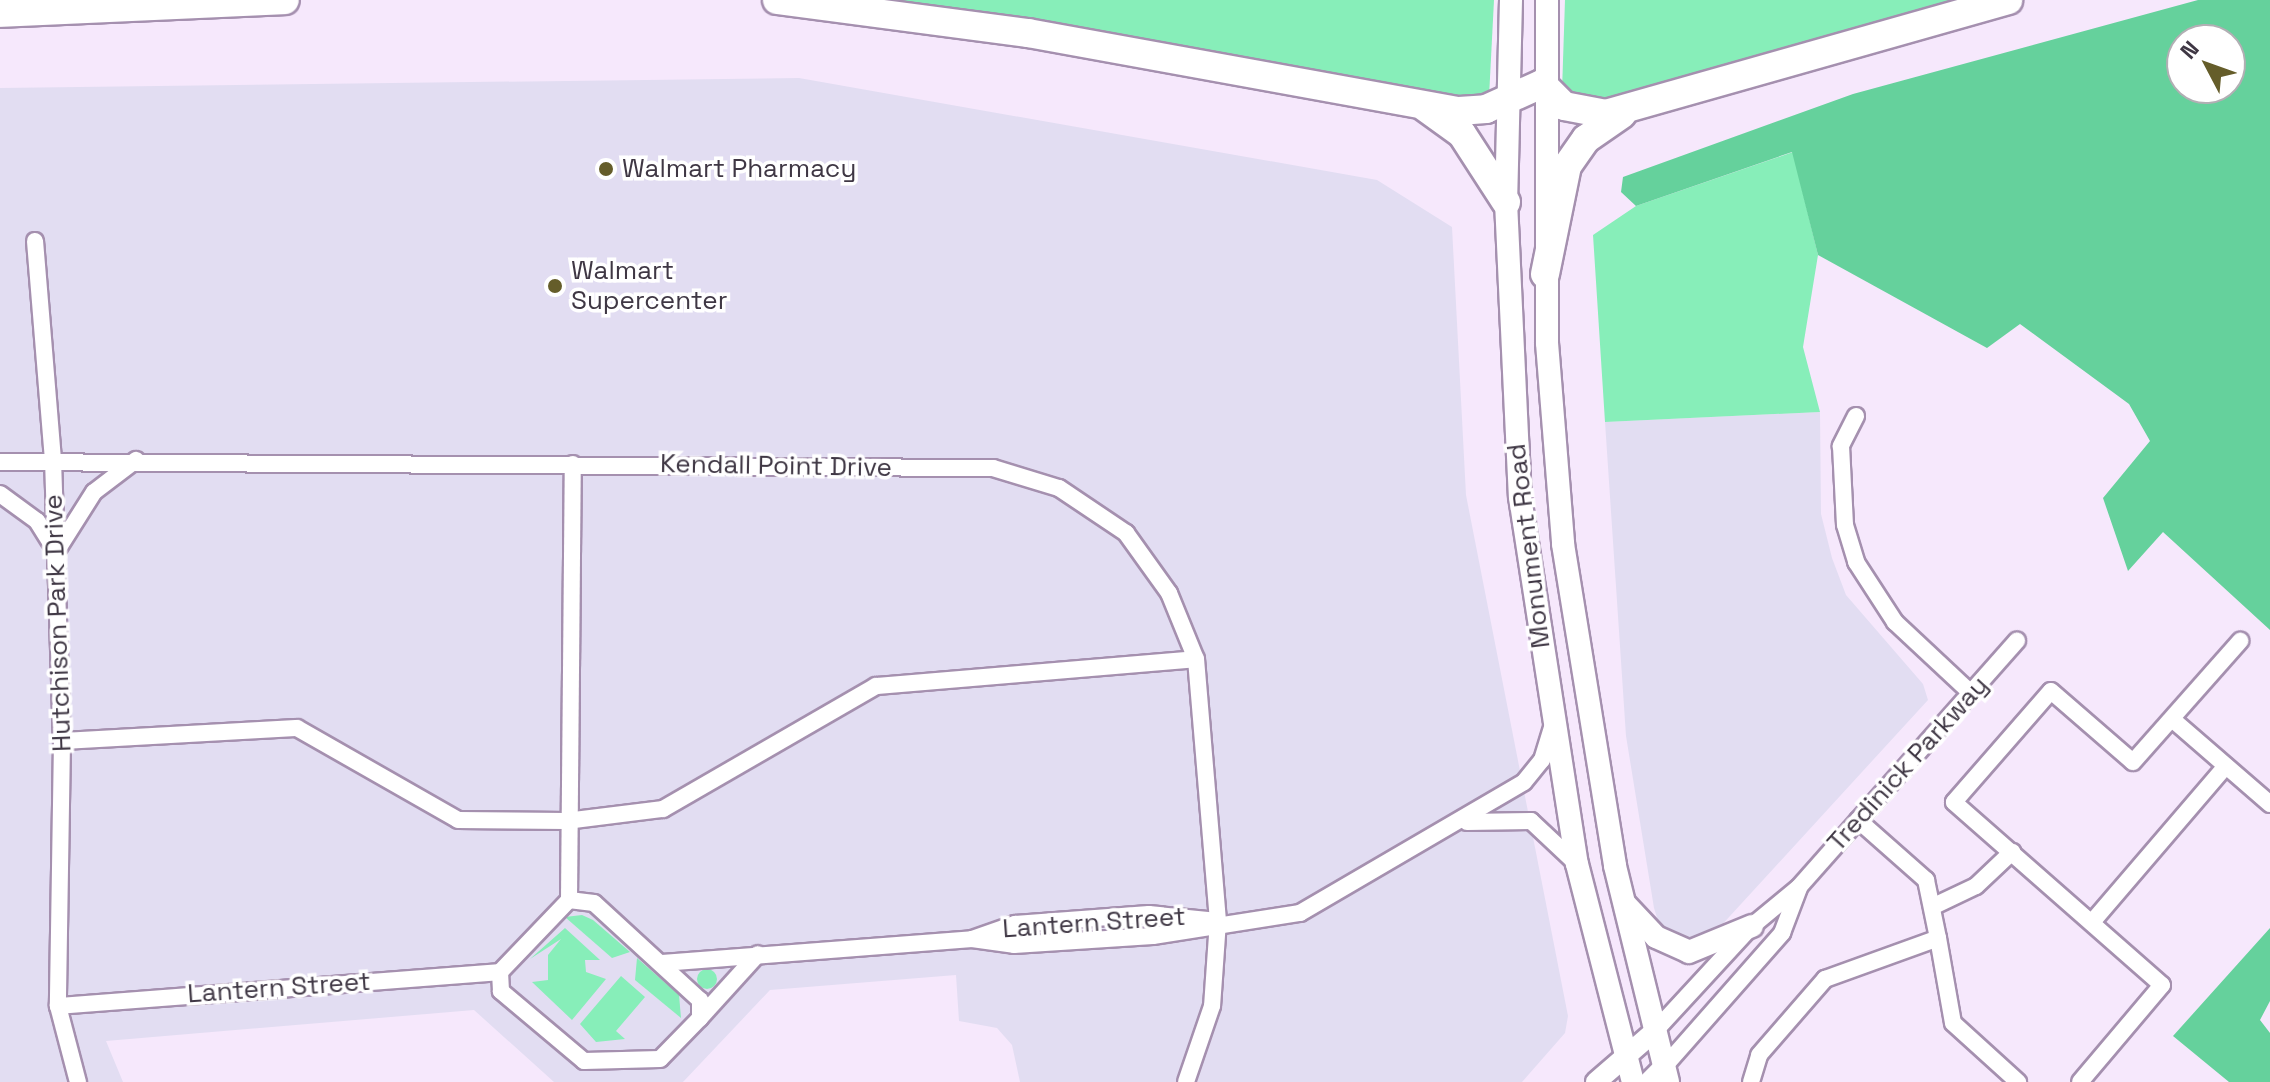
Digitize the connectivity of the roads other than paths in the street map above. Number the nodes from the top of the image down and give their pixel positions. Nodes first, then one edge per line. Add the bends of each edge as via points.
1 (15, 0) edge
2 (285, 0) edge
3 (777, 0) edge
4 (1511, 0) edge
5 (1547, 0) edge
6 (2008, 0) edge
7 (0, 2) edge
8 (0, 13) edge
9 (1542, 84) junction
10 (1508, 100) junction
11 (1415, 102) junction
12 (1631, 109) junction
13 (1506, 202) junction
14 (35, 241) dead end
15 (1545, 274) junction
16 (1856, 416) dead end
17 (53, 459) junction
18 (137, 460) junction
19 (0, 462) edge
20 (573, 464) junction
21 (0, 494) edge
22 (56, 552) junction
23 (2017, 641) dead end
24 (2240, 641) dead end
25 (1196, 659) junction
26 (1971, 693) junction
27 (2172, 719) junction
28 (1552, 727) junction
29 (62, 741) junction
30 (2226, 766) junction
31 (2270, 804) edge
32 (1858, 820) junction
33 (566, 821) junction
34 (1454, 824) junction
35 (2012, 852) junction
36 (1577, 864) junction
37 (1799, 887) junction
38 (569, 900) junction
39 (1623, 902) junction
40 (1936, 905) junction
41 (1218, 921) junction
42 (2093, 921) junction
43 (1752, 926) junction
44 (1938, 938) junction
45 (758, 954) junction
46 (662, 963) junction
47 (500, 972) junction
48 (58, 1006) junction
49 (700, 1018) junction
50 (1655, 1031) junction
51 (1625, 1057) junction
52 (1661, 1077) edge
53 (78, 1082) edge
54 (1186, 1082) edge
55 (1596, 1082) edge
56 (1633, 1082) edge
57 (1751, 1082) edge
58 (2018, 1082) edge
59 (2080, 1082) edge

1 - 7 highway
2 - 8 highway
3 - 11 highway via 1028,33
4 - 10 main road, Monument Road
5 - 9 main road, Monument Road
6 - 12 highway
9 - 10 highway
9 - 12 highway via 1583,114
9 - 15 main road, Monument Road
10 - 11 highway via 1459,111
10 - 13 main road, Monument Road
11 - 13 highway via 1462,134
12 - 15 highway via 1586,139 1567,166
13 - 28 main road, Monument Road via 1520,497
14 - 17 street, Hutchison Park Drive
15 - 39 main road, Monument Road via 1563,544
16 - 26 street via 1841,446 1845,525 1856,562 1895,622
17 - 18 street, Kendall Point Drive
17 - 19 street, Kendall Point Drive
17 - 22 street, Hutchison Park Drive
18 - 20 street, Kendall Point Drive
18 - 22 street via 94,492
20 - 25 street, Kendall Point Drive via 993,468 1059,488 1126,533 1169,593
20 - 33 street
21 - 22 street via 37,521
22 - 29 street, Hutchison Park Drive
23 - 26 street, Tredinick Parkway
24 - 27 street
25 - 33 street via 876,686 663,809
25 - 41 street, Kendall Point Drive
26 - 32 street, Tredinick Parkway
27 - 30 street
27 - 35 street via 2133,762 2051,691 1954,802
28 - 34 street, Lantern Street via 1542,760 1524,782
28 - 36 main road, Monument Road
29 - 33 street via 297,728 458,820
29 - 48 street, Hutchison Park Drive
30 - 31 street
30 - 42 street
32 - 37 street, Tredinick Parkway
32 - 40 street via 1926,880
33 - 38 street
34 - 36 street via 1531,821
34 - 41 street, Lantern Street via 1300,913
35 - 40 street via 1976,886
35 - 42 street
36 - 51 main road, Monument Road
37 - 43 street, Tredinick Parkway
37 - 52 street, Tredinick Parkway via 1782,933
38 - 46 street via 594,903
38 - 47 street
39 - 43 main road via 1656,937 1689,952
39 - 50 main road, Monument Road
40 - 44 street
41 - 45 street, Lantern Street via 1149,914 1015,924 972,939
41 - 54 street via 1212,1006
42 - 59 street via 2162,985
43 - 50 street, Tredinick Parkway
44 - 57 street via 1825,979 1759,1055
44 - 58 street via 1953,1023
45 - 46 street, Lantern Street
45 - 49 street
46 - 49 street via 700,1000
47 - 48 street, Lantern Street
47 - 49 street via 501,991 570,1053 600,1066 660,1059
48 - 53 street, Hutchison Park Drive
50 - 51 street, Tredinick Parkway
50 - 52 main road, Monument Road
51 - 55 street, Tredinick Parkway
51 - 56 main road, Monument Road

